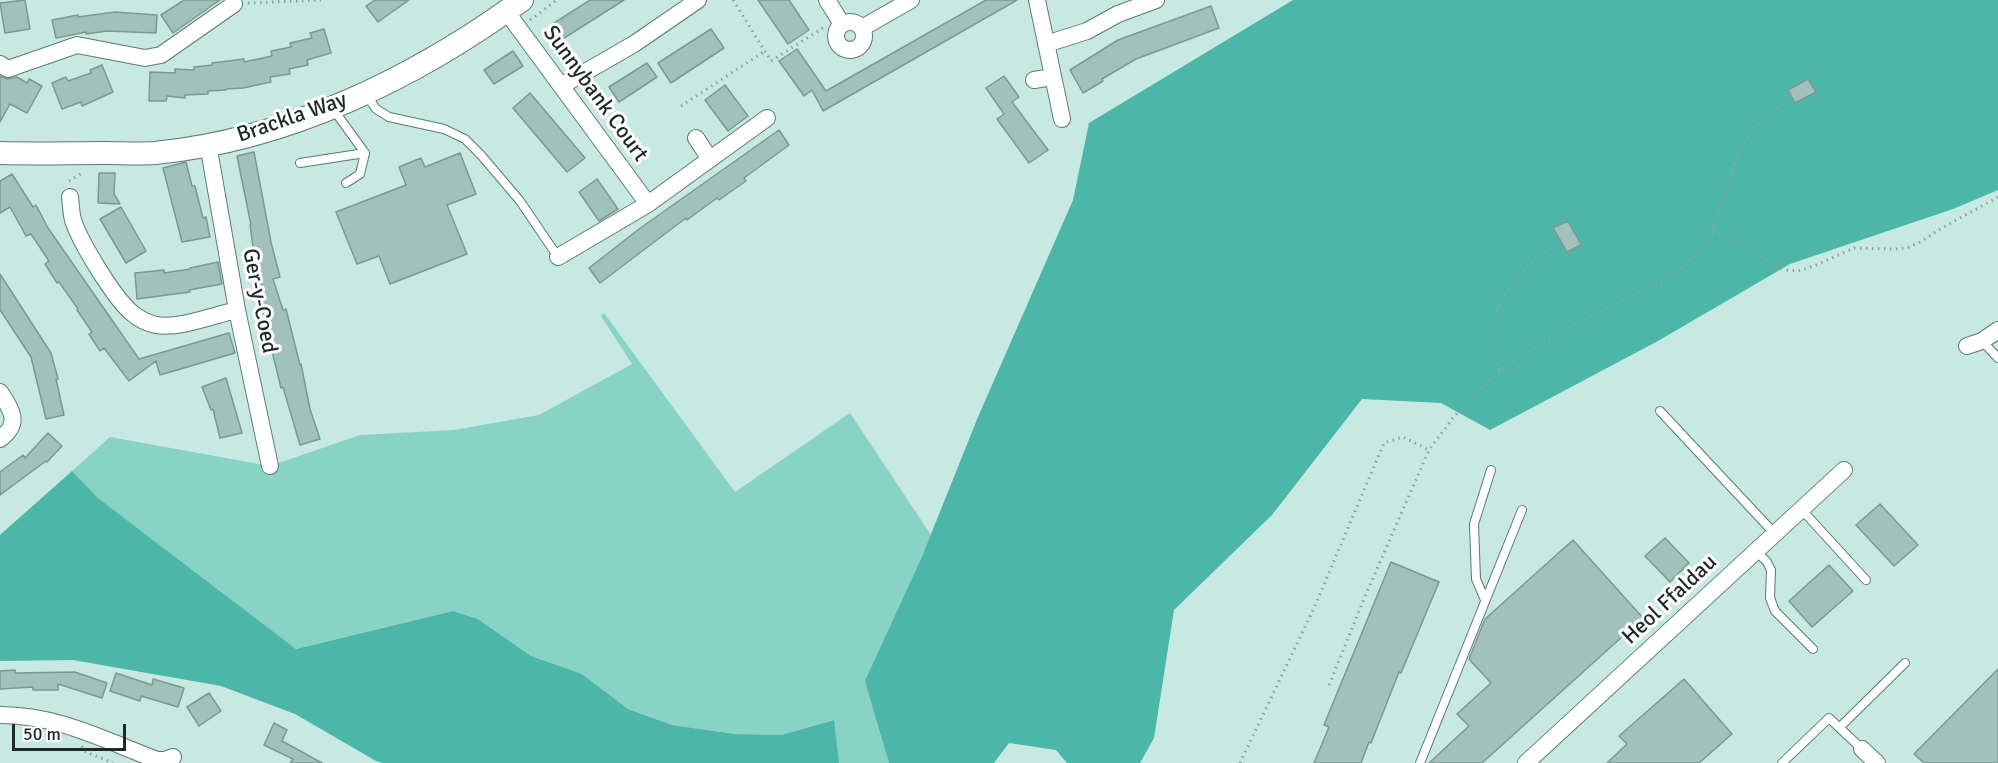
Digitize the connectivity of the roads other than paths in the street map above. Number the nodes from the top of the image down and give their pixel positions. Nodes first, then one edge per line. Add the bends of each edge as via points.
1 (698, 0) edge
2 (827, 0) edge
3 (911, 0) edge
4 (1037, 0) edge
5 (1155, 0) edge
6 (234, 4) road end
7 (516, 13) edge
8 (840, 21) junction
9 (862, 28) junction
10 (1046, 44) junction
11 (0, 64) edge
12 (1053, 77) junction
13 (1034, 80) dead end
14 (561, 86) junction
15 (365, 93) junction
16 (331, 107) junction
17 (767, 118) dead end
18 (1062, 119) dead end
19 (696, 138) dead end
20 (207, 144) junction
21 (0, 153) edge
22 (365, 153) junction
23 (710, 159) junction
24 (300, 163) dead end
25 (346, 183) dead end
26 (70, 197) dead end
27 (648, 204) junction
28 (558, 257) joint
29 (237, 310) junction
30 (1998, 330) edge
31 (1975, 344) joint
32 (1998, 358) edge
33 (0, 392) edge
34 (1660, 411) dead end
35 (0, 439) edge
36 (270, 466) dead end
37 (1491, 470) dead end
38 (1845, 470) dead end
39 (1522, 510) dead end
40 (1802, 510) junction
41 (1775, 534) junction
42 (1756, 551) junction
43 (1866, 580) dead end
44 (1485, 600) junction
45 (1813, 649) dead end
46 (1905, 663) dead end
47 (0, 715) edge
48 (1840, 728) junction
49 (1862, 749) joint
50 (173, 757) dead end
51 (1875, 762) edge
52 (1420, 763) edge
53 (1526, 763) edge
54 (1782, 763) edge

1 - 14 street via 634,44
2 - 8 street
3 - 9 street
4 - 10 street
5 - 10 street via 1087,31
6 - 11 street via 161,55 145,58 77,45 8,69
7 - 14 street, Sunnybank Court
7 - 15 street, Brackla Way
8 - 9 street via 854,22
8 - 9 street via 836,40 846,50 860,47 864,38
10 - 12 street
12 - 13 street
12 - 18 street
14 - 27 street, Sunnybank Court
15 - 16 street, Brackla Way
15 - 28 lane via 376,109 389,117 444,129 465,139 520,201
16 - 20 street, Brackla Way via 266,132
16 - 22 lane
17 - 23 street
19 - 23 street
20 - 21 street, Brackla Way via 154,153
20 - 29 street, Ger-y-Coed
22 - 24 lane
22 - 25 lane via 360,174
23 - 27 street
26 - 29 street via 73,220 96,264 120,301 144,321 171,326
27 - 28 street
29 - 36 street, Ger-y-Coed
30 - 31 street
31 - 32 lane
33 - 35 street via 13,416 13,424
34 - 41 lane
37 - 44 lane via 1474,524 1476,579
38 - 40 street, Heol Ffaldau
39 - 44 lane
40 - 41 street, Heol Ffaldau
40 - 43 lane
41 - 42 street, Heol Ffaldau
42 - 45 lane via 1771,570 1770,598 1775,612
42 - 53 street, Heol Ffaldau
44 - 52 lane
46 - 48 lane
47 - 50 street via 57,722 79,734 157,760
48 - 49 lane
48 - 54 lane via 1829,718
49 - 51 street

